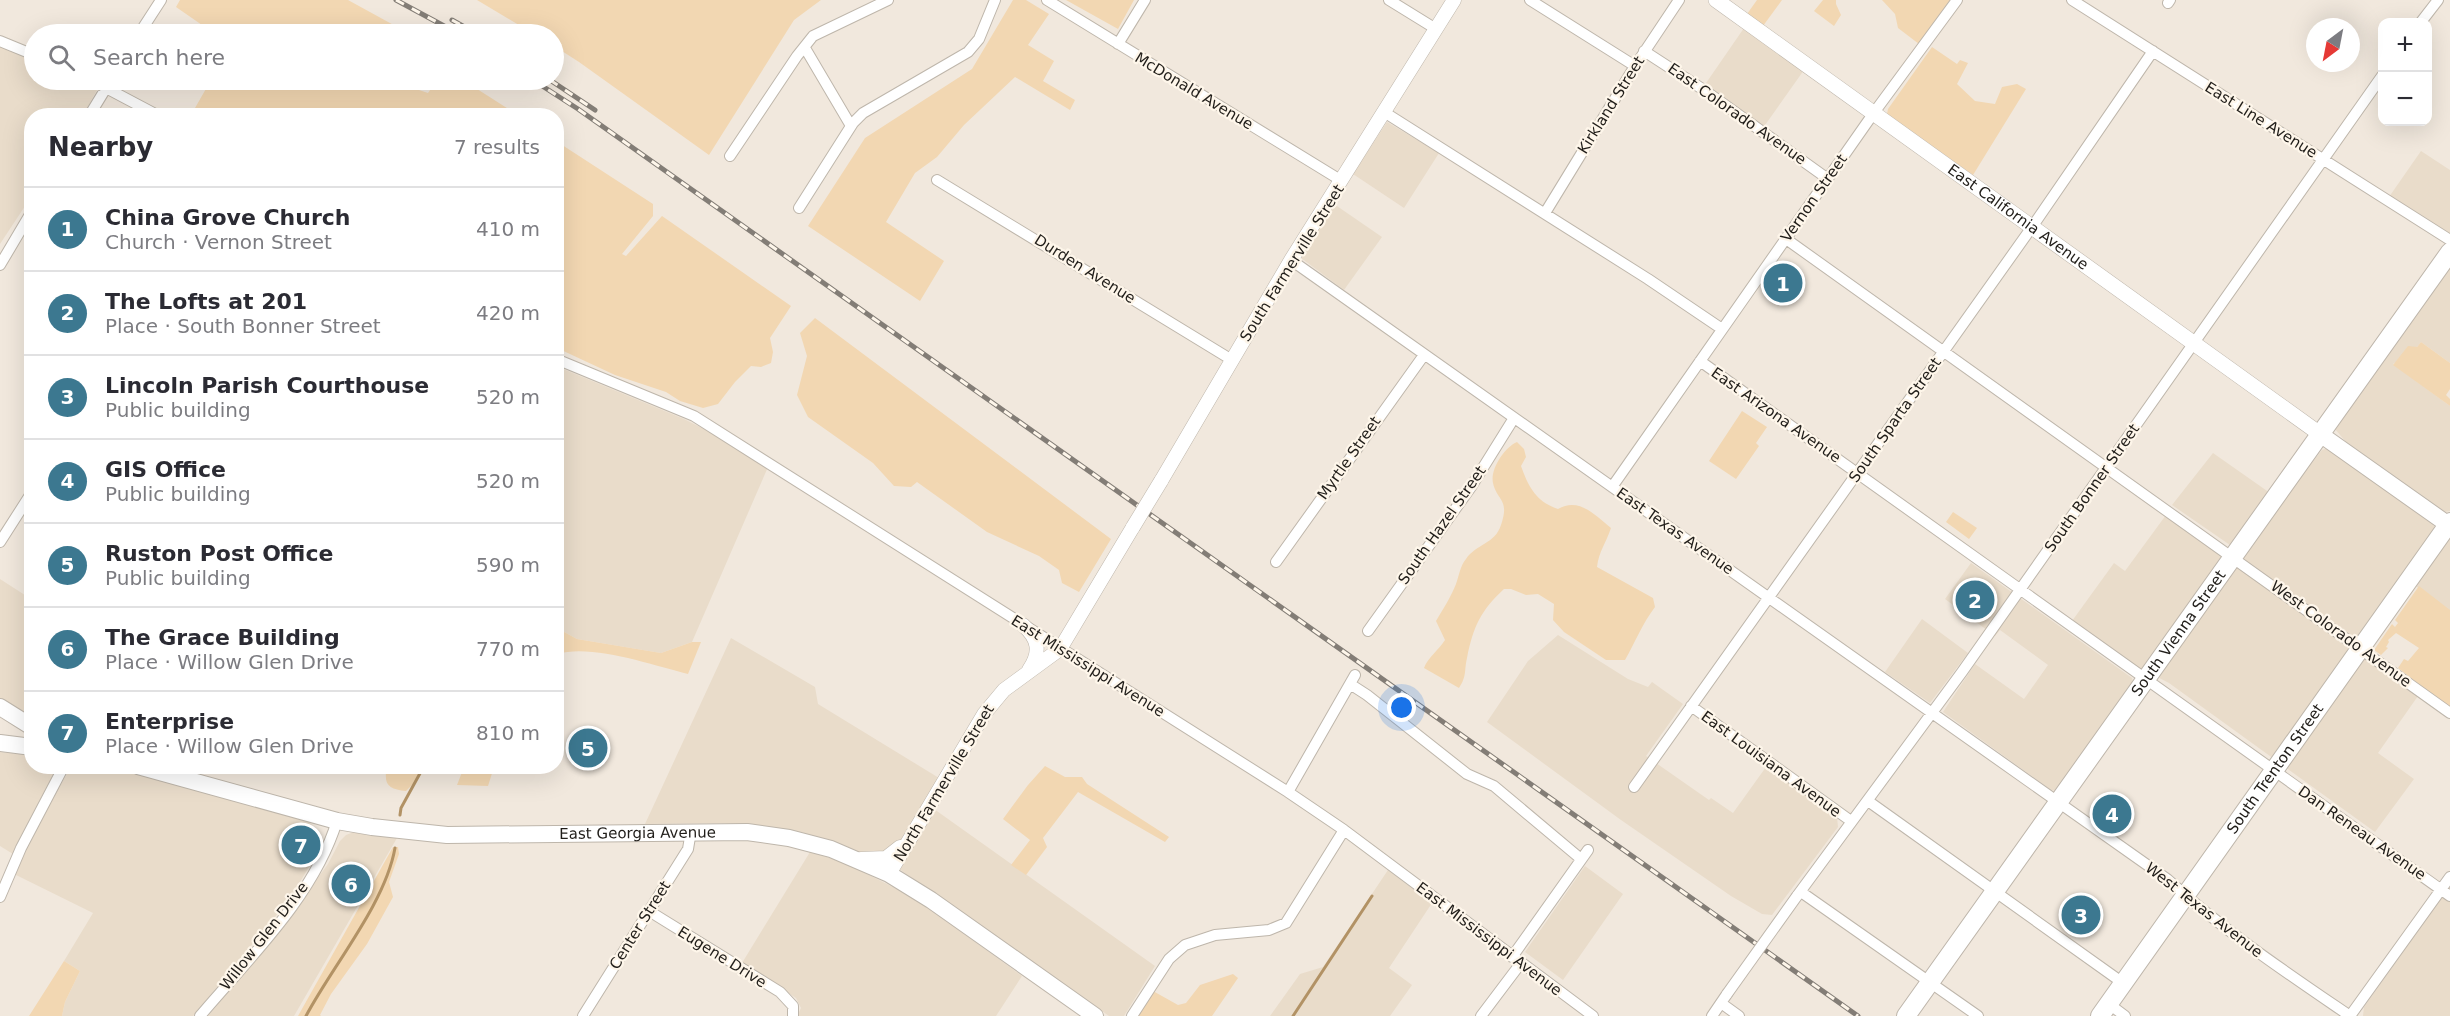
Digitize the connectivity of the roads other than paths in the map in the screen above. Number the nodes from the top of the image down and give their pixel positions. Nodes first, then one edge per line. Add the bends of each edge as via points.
1 (161, 0) edge
2 (888, 0) edge
3 (995, 0) edge
4 (1047, 0) edge
5 (1145, 0) edge
6 (1389, 0) edge
7 (1454, 0) edge
8 (1530, 0) edge
9 (1679, 0) edge
10 (1716, 0) edge
11 (1957, 0) edge
12 (2072, 0) edge
13 (2438, 0) edge
14 (2424, 18) edge
15 (145, 24) edge
16 (1436, 29) junction
17 (0, 41) edge
18 (1118, 44) junction
19 (804, 48) junction
20 (24, 51) edge
21 (1644, 51) junction
22 (2153, 51) junction
23 (1635, 66) junction
24 (2378, 82) edge
25 (104, 90) edge
26 (119, 90) edge
27 (94, 108) edge
28 (147, 108) edge
29 (1384, 112) junction
30 (1873, 114) junction
31 (851, 126) junction
32 (730, 156) dead end
33 (2323, 159) junction
34 (1828, 179) junction
35 (937, 180) dead end
36 (1342, 181) junction
37 (799, 207) dead end
38 (1545, 213) junction
39 (24, 224) edge
40 (2032, 227) junction
41 (1786, 239) junction
42 (2450, 240) edge
43 (2450, 252) edge
44 (1291, 260) junction
45 (1, 261) edge
46 (1722, 329) junction
47 (2194, 344) junction
48 (1943, 351) junction
49 (1424, 355) junction
50 (1232, 360) junction
51 (1700, 361) junction
52 (564, 362) edge
53 (1514, 418) junction
54 (2320, 434) junction
55 (2107, 467) junction
56 (1857, 473) junction
57 (1612, 487) junction
58 (24, 504) edge
59 (2449, 524) edge
60 (1133, 527) joint
61 (0, 542) edge
62 (2232, 556) junction
63 (1276, 562) dead end
64 (2020, 590) junction
65 (1770, 596) junction
66 (1023, 625) junction
67 (1368, 631) dead end
68 (2361, 647) junction
69 (1060, 648) junction
70 (1026, 673) junction
71 (2146, 679) junction
72 (1691, 706) junction
73 (0, 707) edge
74 (1932, 713) junction
75 (2450, 713) edge
76 (24, 722) edge
77 (0, 743) edge
78 (24, 746) edge
79 (2273, 771) junction
80 (60, 774) edge
81 (167, 774) edge
82 (1634, 787) dead end
83 (1288, 792) junction
84 (1868, 801) junction
85 (2059, 802) junction
86 (337, 821) junction
87 (1851, 821) junction
88 (917, 827) junction
89 (1344, 830) junction
90 (691, 831) junction
91 (850, 857) junction
92 (889, 874) junction
93 (2450, 877) edge
94 (1995, 891) junction
95 (2445, 892) edge
96 (1799, 894) junction
97 (2185, 895) junction
98 (0, 897) edge
99 (649, 911) junction
100 (1516, 960) junction
101 (1930, 982) junction
102 (2123, 983) junction
103 (1724, 999) junction
104 (2105, 1010) edge
105 (793, 1011) edge
106 (201, 1016) edge
107 (583, 1016) edge
108 (1095, 1016) edge
109 (1132, 1016) edge
110 (1481, 1016) edge
111 (1593, 1016) edge
112 (1712, 1016) edge
113 (1739, 1016) edge
114 (1906, 1016) edge
115 (1978, 1016) edge
116 (2125, 1016) edge
117 (2350, 1016) edge

1 - 15 street
2 - 19 street via 813,36
3 - 31 street via 979,39 968,52 863,113
4 - 18 street, McDonald Avenue
5 - 18 street
6 - 16 street
7 - 16 street, South Farmerville Street
8 - 23 street
9 - 21 street, Kirkland Street
10 - 30 main road, East California Avenue
11 - 30 street, Vernon Street
12 - 22 street, East Line Avenue
13 - 14 street
16 - 29 street, South Farmerville Street
17 - 20 street
18 - 36 street, McDonald Avenue
19 - 31 street
19 - 32 street
21 - 23 street, Kirkland Street
21 - 34 street, East Colorado Avenue
22 - 33 street, East Line Avenue
22 - 40 street, South Sparta Street
23 - 38 street, Kirkland Street
24 - 33 street, South Bonner Street
25 - 27 street
26 - 28 street
29 - 36 street, South Farmerville Street
29 - 38 street
30 - 34 street, Vernon Street
30 - 40 main road, East California Avenue
31 - 37 street
33 - 42 street, East Line Avenue
33 - 47 street, South Bonner Street
34 - 41 street, Vernon Street
35 - 50 street, Durden Avenue
36 - 44 street, South Farmerville Street
38 - 46 street
39 - 45 street
40 - 47 main road, East California Avenue
40 - 48 street, South Sparta Street
41 - 46 street, Vernon Street
41 - 48 street
43 - 54 highway, South Vienna Street
44 - 49 street, East Texas Avenue
44 - 50 street, South Farmerville Street
46 - 51 street, Vernon Street
47 - 54 main road, East California Avenue
47 - 55 street, South Bonner Street
48 - 55 street
48 - 56 street, South Sparta Street
49 - 53 street, East Texas Avenue
49 - 63 street, Myrtle Street
50 - 60 street, South Farmerville Street, bridge
51 - 56 street, East Arizona Avenue
51 - 57 street, Vernon Street
52 - 66 street, East Mississippi Avenue via 694,416
53 - 57 street, East Texas Avenue
53 - 67 street, South Hazel Street
54 - 59 main road
54 - 62 highway, South Vienna Street
55 - 62 street
55 - 64 street, South Bonner Street
56 - 64 street, East Arizona Avenue
56 - 65 street, South Sparta Street
57 - 65 street, East Texas Avenue
58 - 61 street
59 - 68 highway, South Trenton Street
60 - 69 street, North Farmerville Street
62 - 68 street, West Colorado Avenue
62 - 71 highway, South Vienna Street
64 - 71 street, East Arizona Avenue
64 - 74 street, South Bonner Street
65 - 72 street, South Sparta Street
65 - 74 street, East Texas Avenue
66 - 69 street, East Mississippi Avenue
66 - 70 street via 1034,636 1037,646 1037,655
68 - 75 street, West Colorado Avenue
68 - 79 highway, South Trenton Street
69 - 70 street, North Farmerville Street
69 - 83 street, East Mississippi Avenue
70 - 88 street, North Farmerville Street via 1004,690 984,714
71 - 79 street, Dan Reneau Avenue
71 - 85 highway, South Vienna Street
72 - 82 street, South Sparta Street
72 - 87 street, East Louisiana Avenue
73 - 76 main road
74 - 84 street, South Bonner Street
74 - 85 street, East Texas Avenue
77 - 78 main road
79 - 95 street, Dan Reneau Avenue
79 - 97 highway, South Trenton Street
80 - 98 street
81 - 86 main road, East Georgia Avenue
83 - 89 street, East Mississippi Avenue
83 - 100 street via 1353,680 1467,774 1494,786 1584,855
84 - 87 street, South Bonner Street
84 - 94 street
85 - 94 highway, South Vienna Street
85 - 97 street, West Texas Avenue
86 - 90 main road, East Georgia Avenue via 447,835
86 - 106 street, Willow Glen Drive via 325,853 301,892
87 - 96 street, South Bonner Street
88 - 91 street via 890,857
88 - 92 street, North Farmerville Street
89 - 100 street, East Mississippi Avenue
89 - 109 street via 1286,923 1269,930 1215,935 1185,945 1169,959
90 - 91 main road, East Georgia Avenue via 789,838
90 - 99 street, Center Street via 688,849
91 - 92 main road, East Georgia Avenue
92 - 108 main road, East Georgia Avenue
93 - 95 street
94 - 101 highway, South Vienna Street
94 - 102 street
95 - 117 street
96 - 101 street
96 - 103 street, South Bonner Street, bridge
97 - 102 highway, South Trenton Street
97 - 117 street, West Texas Avenue via 2252,948
99 - 105 street, Eugene Drive via 780,992
99 - 107 street, Center Street
100 - 110 street
100 - 111 street, East Mississippi Avenue
101 - 114 highway, South Vienna Street
101 - 115 street
102 - 104 highway, South Trenton Street
103 - 112 street, South Bonner Street
103 - 113 street
104 - 116 street

